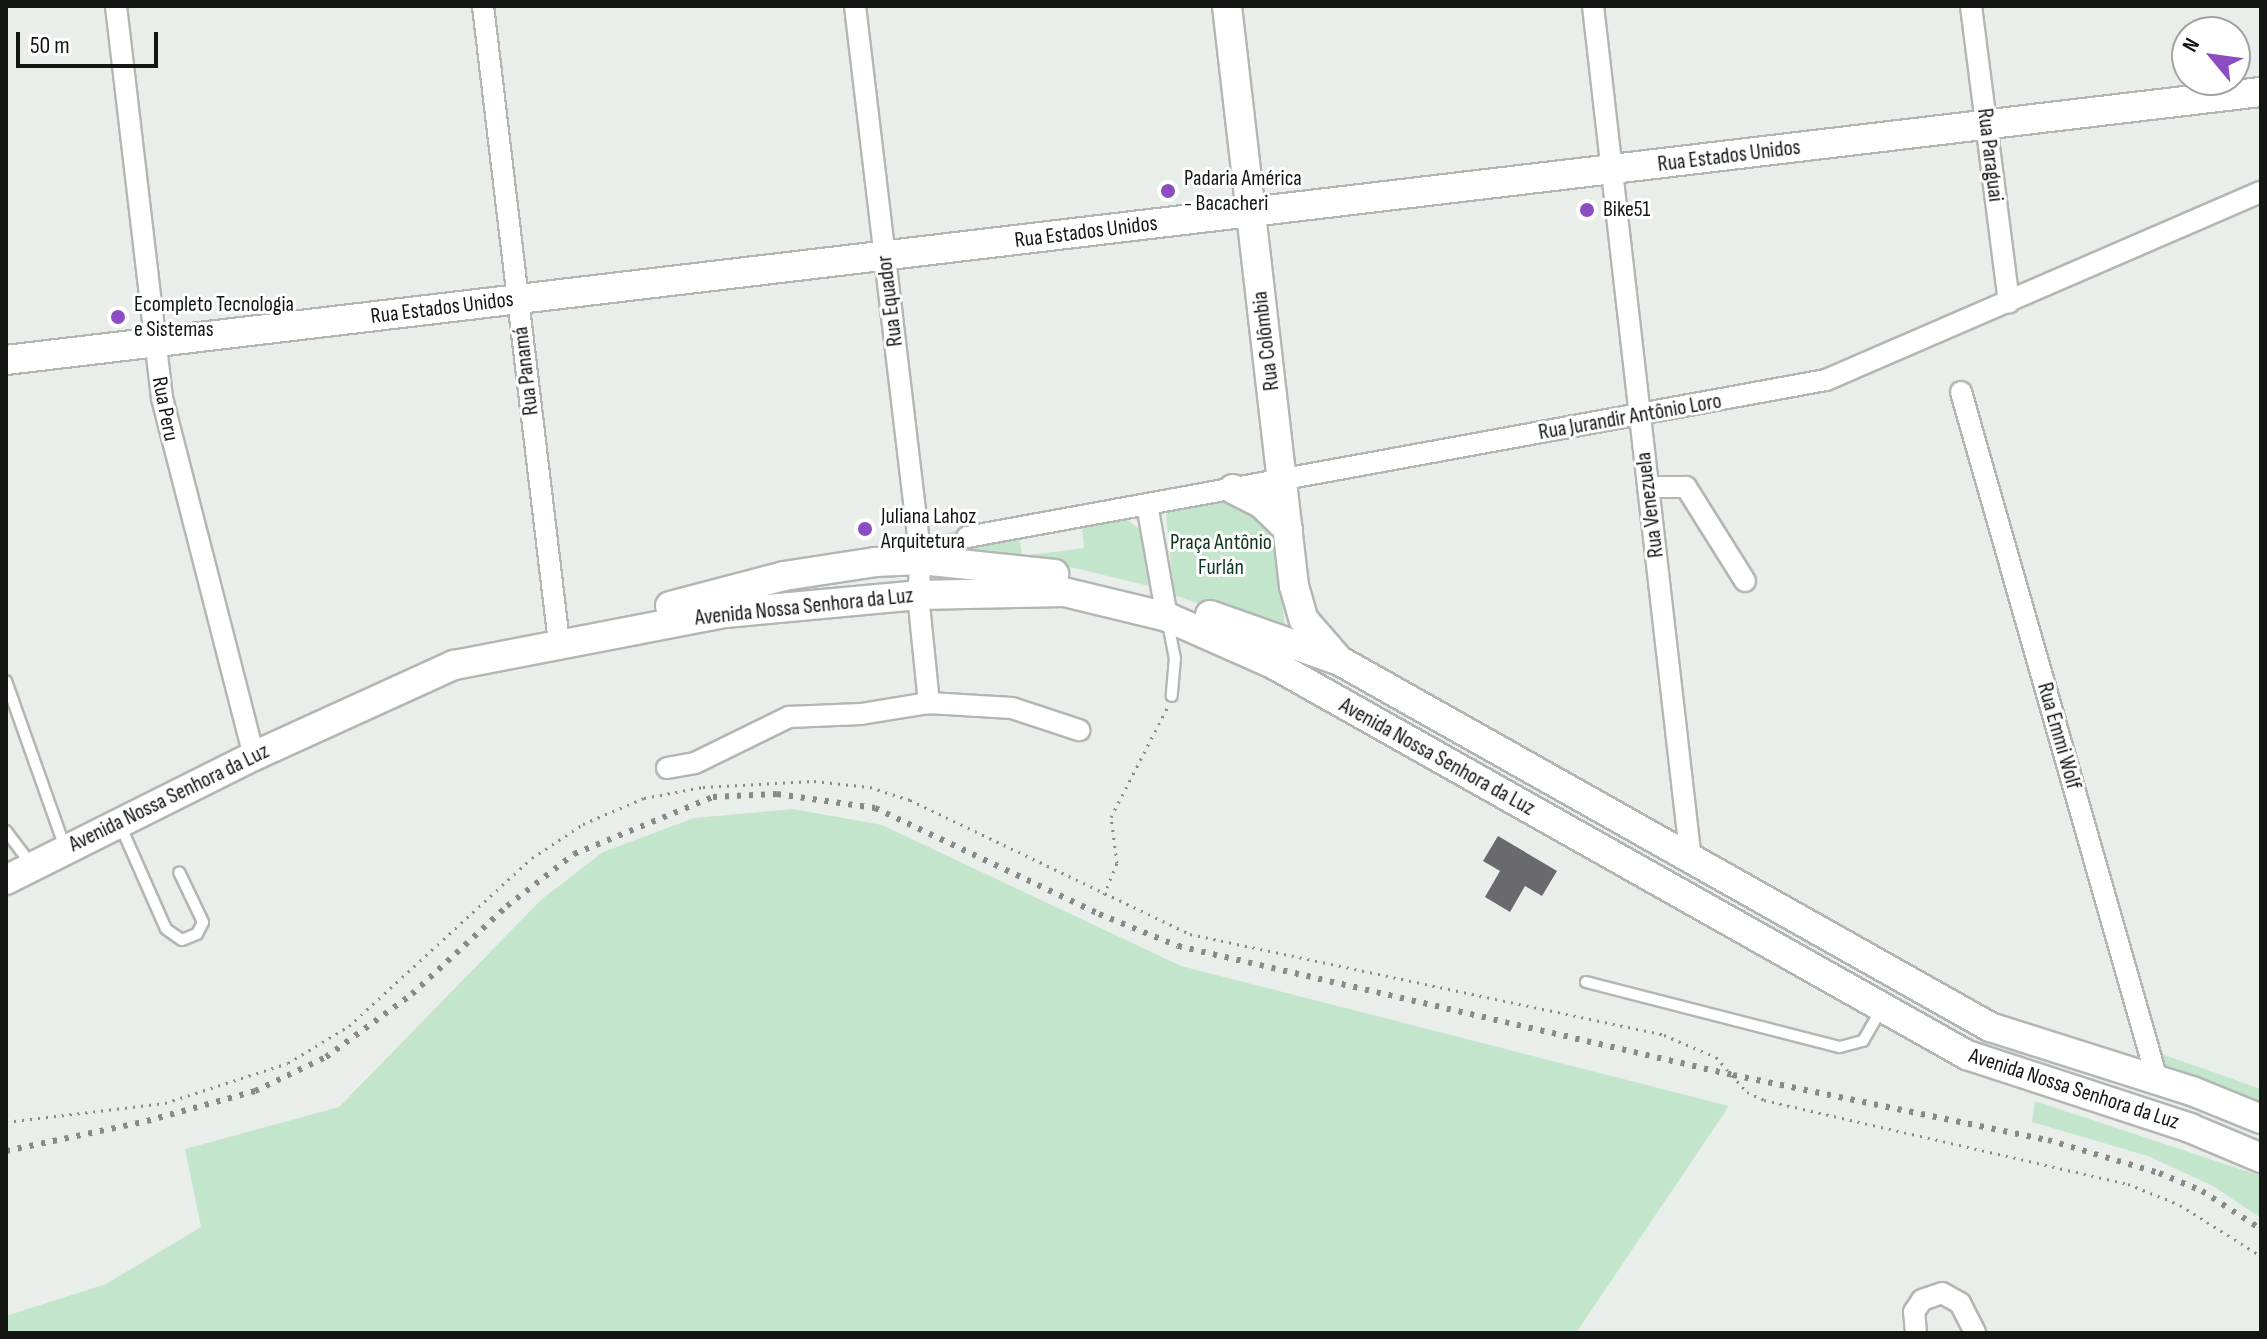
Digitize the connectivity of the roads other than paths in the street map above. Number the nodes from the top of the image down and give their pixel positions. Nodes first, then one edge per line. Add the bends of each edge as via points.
1 (116, 6) edge
2 (483, 6) edge
3 (855, 6) edge
4 (1227, 6) edge
5 (1593, 6) edge
6 (1971, 6) edge
7 (2261, 92) edge
8 (1986, 125) junction
9 (1612, 170) junction
10 (2261, 192) edge
11 (1251, 212) junction
12 (885, 255) junction
13 (518, 299) junction
14 (2009, 303) junction
15 (153, 343) junction
16 (6, 360) edge
17 (1961, 392) dead end
18 (1639, 415) junction
19 (1282, 480) junction
20 (1648, 487) junction
21 (1233, 489) junction
22 (1147, 504) junction
23 (1288, 529) junction
24 (967, 537) dead end
25 (921, 560) junction
26 (1745, 581) dead end
27 (918, 595) junction
28 (1166, 607) junction
29 (559, 642) junction
30 (1340, 661) junction
31 (6, 681) edge
32 (1172, 696) road end
33 (929, 703) junction
34 (1079, 730) dead end
35 (254, 756) junction
36 (667, 768) dead end
37 (120, 823) junction
38 (6, 831) edge
39 (65, 850) junction
40 (1691, 861) junction
41 (32, 867) junction
42 (179, 872) dead end
43 (6, 880) edge
44 (1586, 982) dead end
45 (1882, 1009) junction
46 (2157, 1079) junction
47 (2261, 1119) edge
48 (2261, 1158) edge
49 (1916, 1333) edge
50 (1975, 1333) edge

1 - 15 street, Rua Peru
2 - 13 street, Rua Panamá
3 - 12 street, Rua Equador
4 - 11 main road, Rua Colômbia
5 - 9 street, Rua Venezuela
6 - 8 street, Rua Paraguai
7 - 8 main road, Rua Estados Unidos
8 - 9 main road, Rua Estados Unidos
8 - 14 street, Rua Paraguai
9 - 11 main road, Rua Estados Unidos
9 - 18 street, Rua Venezuela
10 - 14 street, Rua Jurandir Antônio Loro
11 - 12 main road, Rua Estados Unidos
11 - 19 main road, Rua Colômbia
12 - 13 main road, Rua Estados Unidos
12 - 25 street, Rua Equador
13 - 15 main road, Rua Estados Unidos
13 - 29 street, Rua Panamá
14 - 18 street, Rua Jurandir Antônio Loro via 1826,380
15 - 16 main road, Rua Estados Unidos
15 - 35 street, Rua Peru via 173,452
17 - 46 street, Rua Emmi Wolf
18 - 19 street, Rua Jurandir Antônio Loro
18 - 20 street, Rua Venezuela
19 - 21 street, Rua Jurandir Antônio Loro
19 - 23 main road, Rua Colômbia
20 - 26 street via 1686,487
20 - 40 street, Rua Venezuela
21 - 22 street, Rua Jurandir Antônio Loro
21 - 23 main road via 1262,504
22 - 24 street, Rua Jurandir Antônio Loro
22 - 28 street
23 - 30 main road, Rua Colômbia via 1304,620
25 - 27 street, Rua Equador
25 - 28 main road, Avenida Nossa Senhora da Luz via 1085,577
25 - 29 main road, Avenida Nossa Senhora da Luz via 784,576
27 - 28 main road, Avenida Nossa Senhora da Luz via 1053,591
27 - 29 main road, Avenida Nossa Senhora da Luz via 698,616
27 - 33 street, Rua Equador
28 - 30 main road, Avenida Nossa Senhora da Luz
28 - 32 lane via 1175,658
28 - 45 main road, Avenida Nossa Senhora da Luz
29 - 35 main road, Avenida Nossa Senhora da Luz via 429,674
30 - 40 main road, Avenida Nossa Senhora da Luz
31 - 39 lane
33 - 34 street via 997,705
33 - 36 street via 874,713 789,717 695,763
35 - 37 main road, Avenida Nossa Senhora da Luz
37 - 39 main road, Avenida Nossa Senhora da Luz
37 - 42 lane via 166,929 182,940 197,934 203,922
38 - 41 lane
39 - 41 main road, Avenida Nossa Senhora da Luz
40 - 46 main road, Avenida Nossa Senhora da Luz via 1990,1027
41 - 43 main road, Avenida Nossa Senhora da Luz
44 - 45 lane via 1840,1047 1863,1041
45 - 48 main road, Avenida Nossa Senhora da Luz via 1998,1068 2190,1128
46 - 47 main road, Avenida Nossa Senhora da Luz
49 - 50 street via 1914,1312 1922,1300 1942,1293 1960,1303

